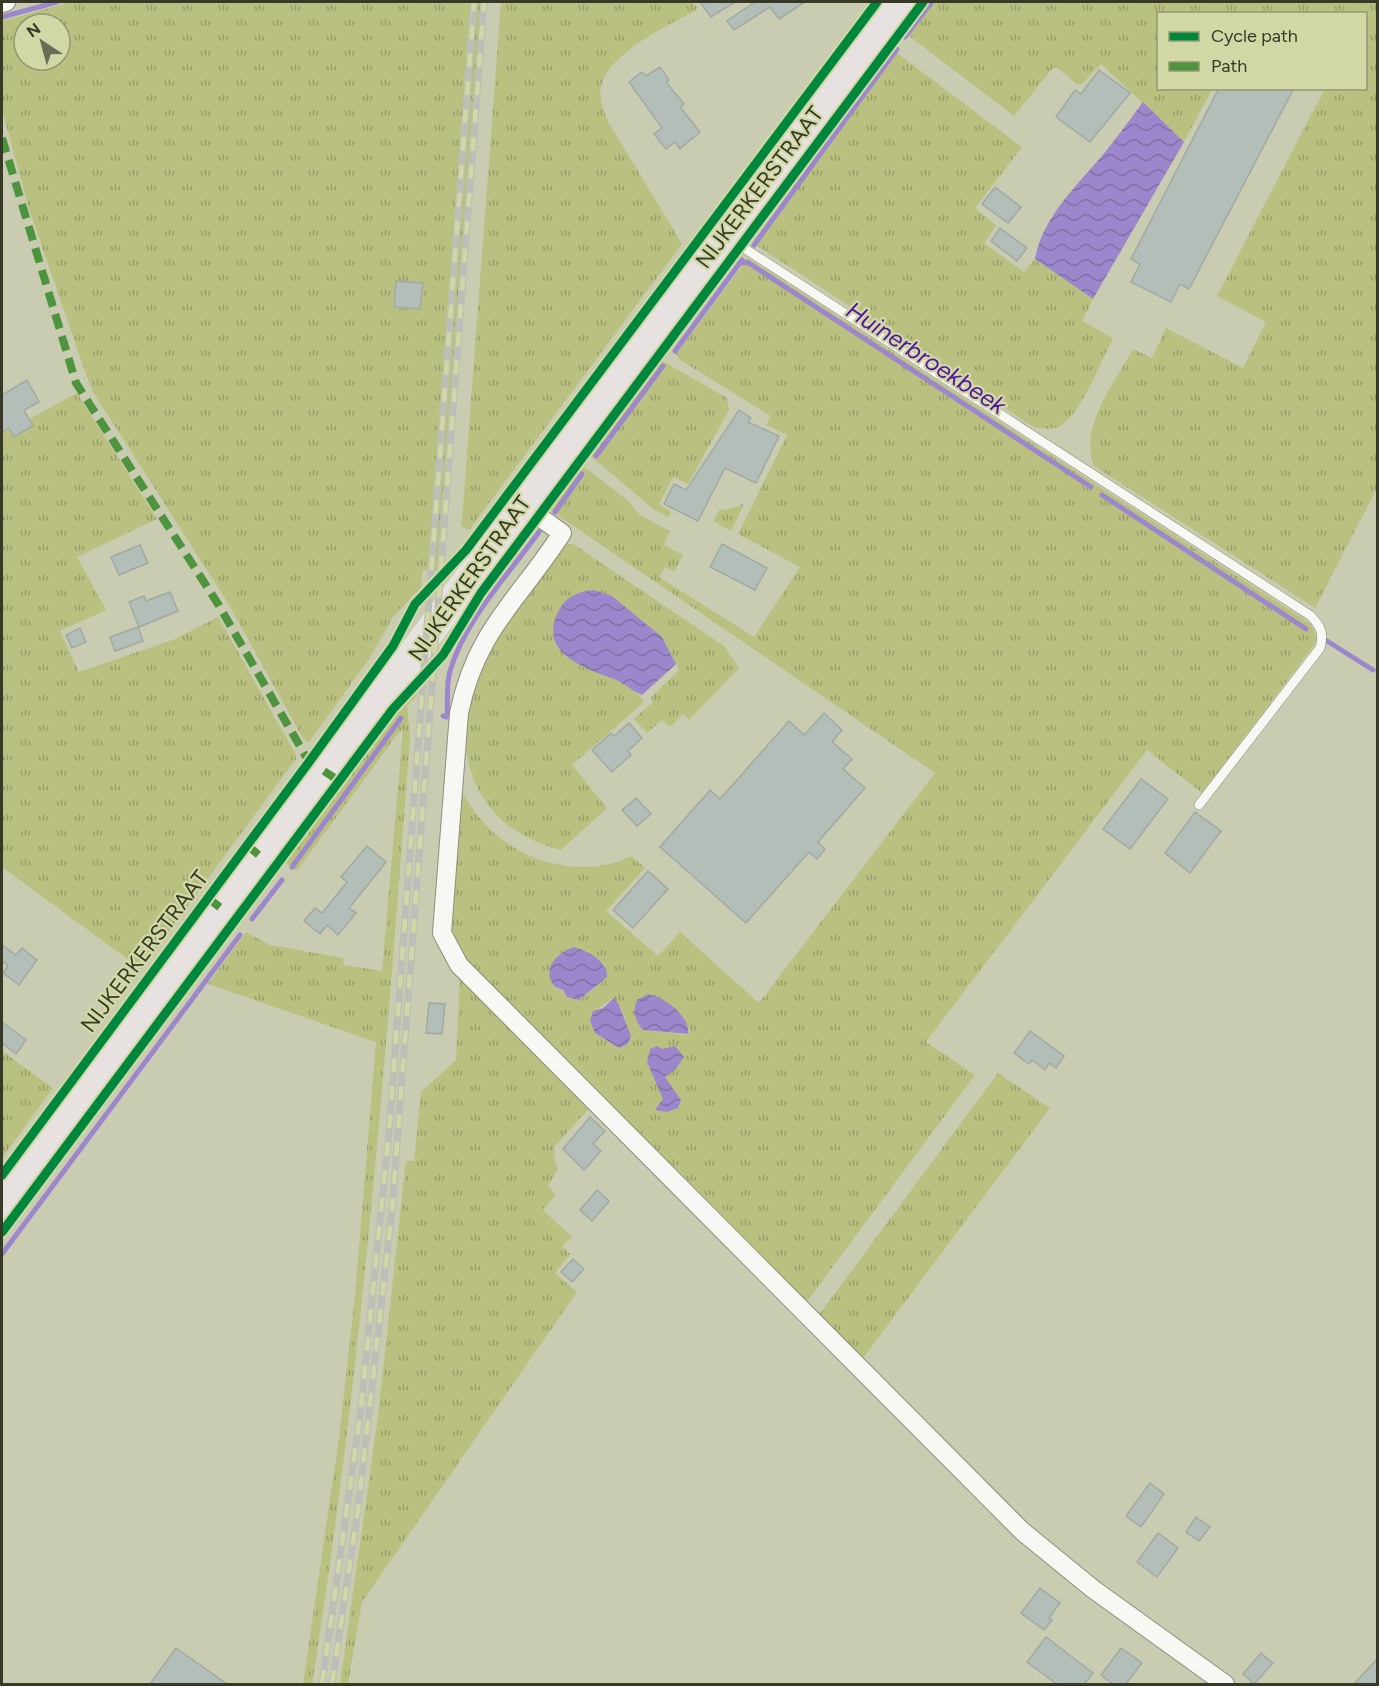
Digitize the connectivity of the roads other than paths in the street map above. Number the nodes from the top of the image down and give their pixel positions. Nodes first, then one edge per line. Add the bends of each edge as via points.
1 (6, 2) edge
2 (900, 2) edge
3 (2, 3) edge
4 (725, 236) junction
5 (524, 506) junction
6 (1198, 805) dead end
7 (2, 1204) edge
8 (1225, 1684) edge

1 - 3 street
2 - 4 main road, NIJKERKERSTRAAT
4 - 5 main road, NIJKERKERSTRAAT
4 - 6 lane via 1319,624 1323,634 1320,648
5 - 7 main road, NIJKERKERSTRAAT via 317,766
5 - 8 street, NIJKERKERSTRAAT via 562,533 491,627 463,692 442,933 448,949 459,966 1022,1531 1093,1589

